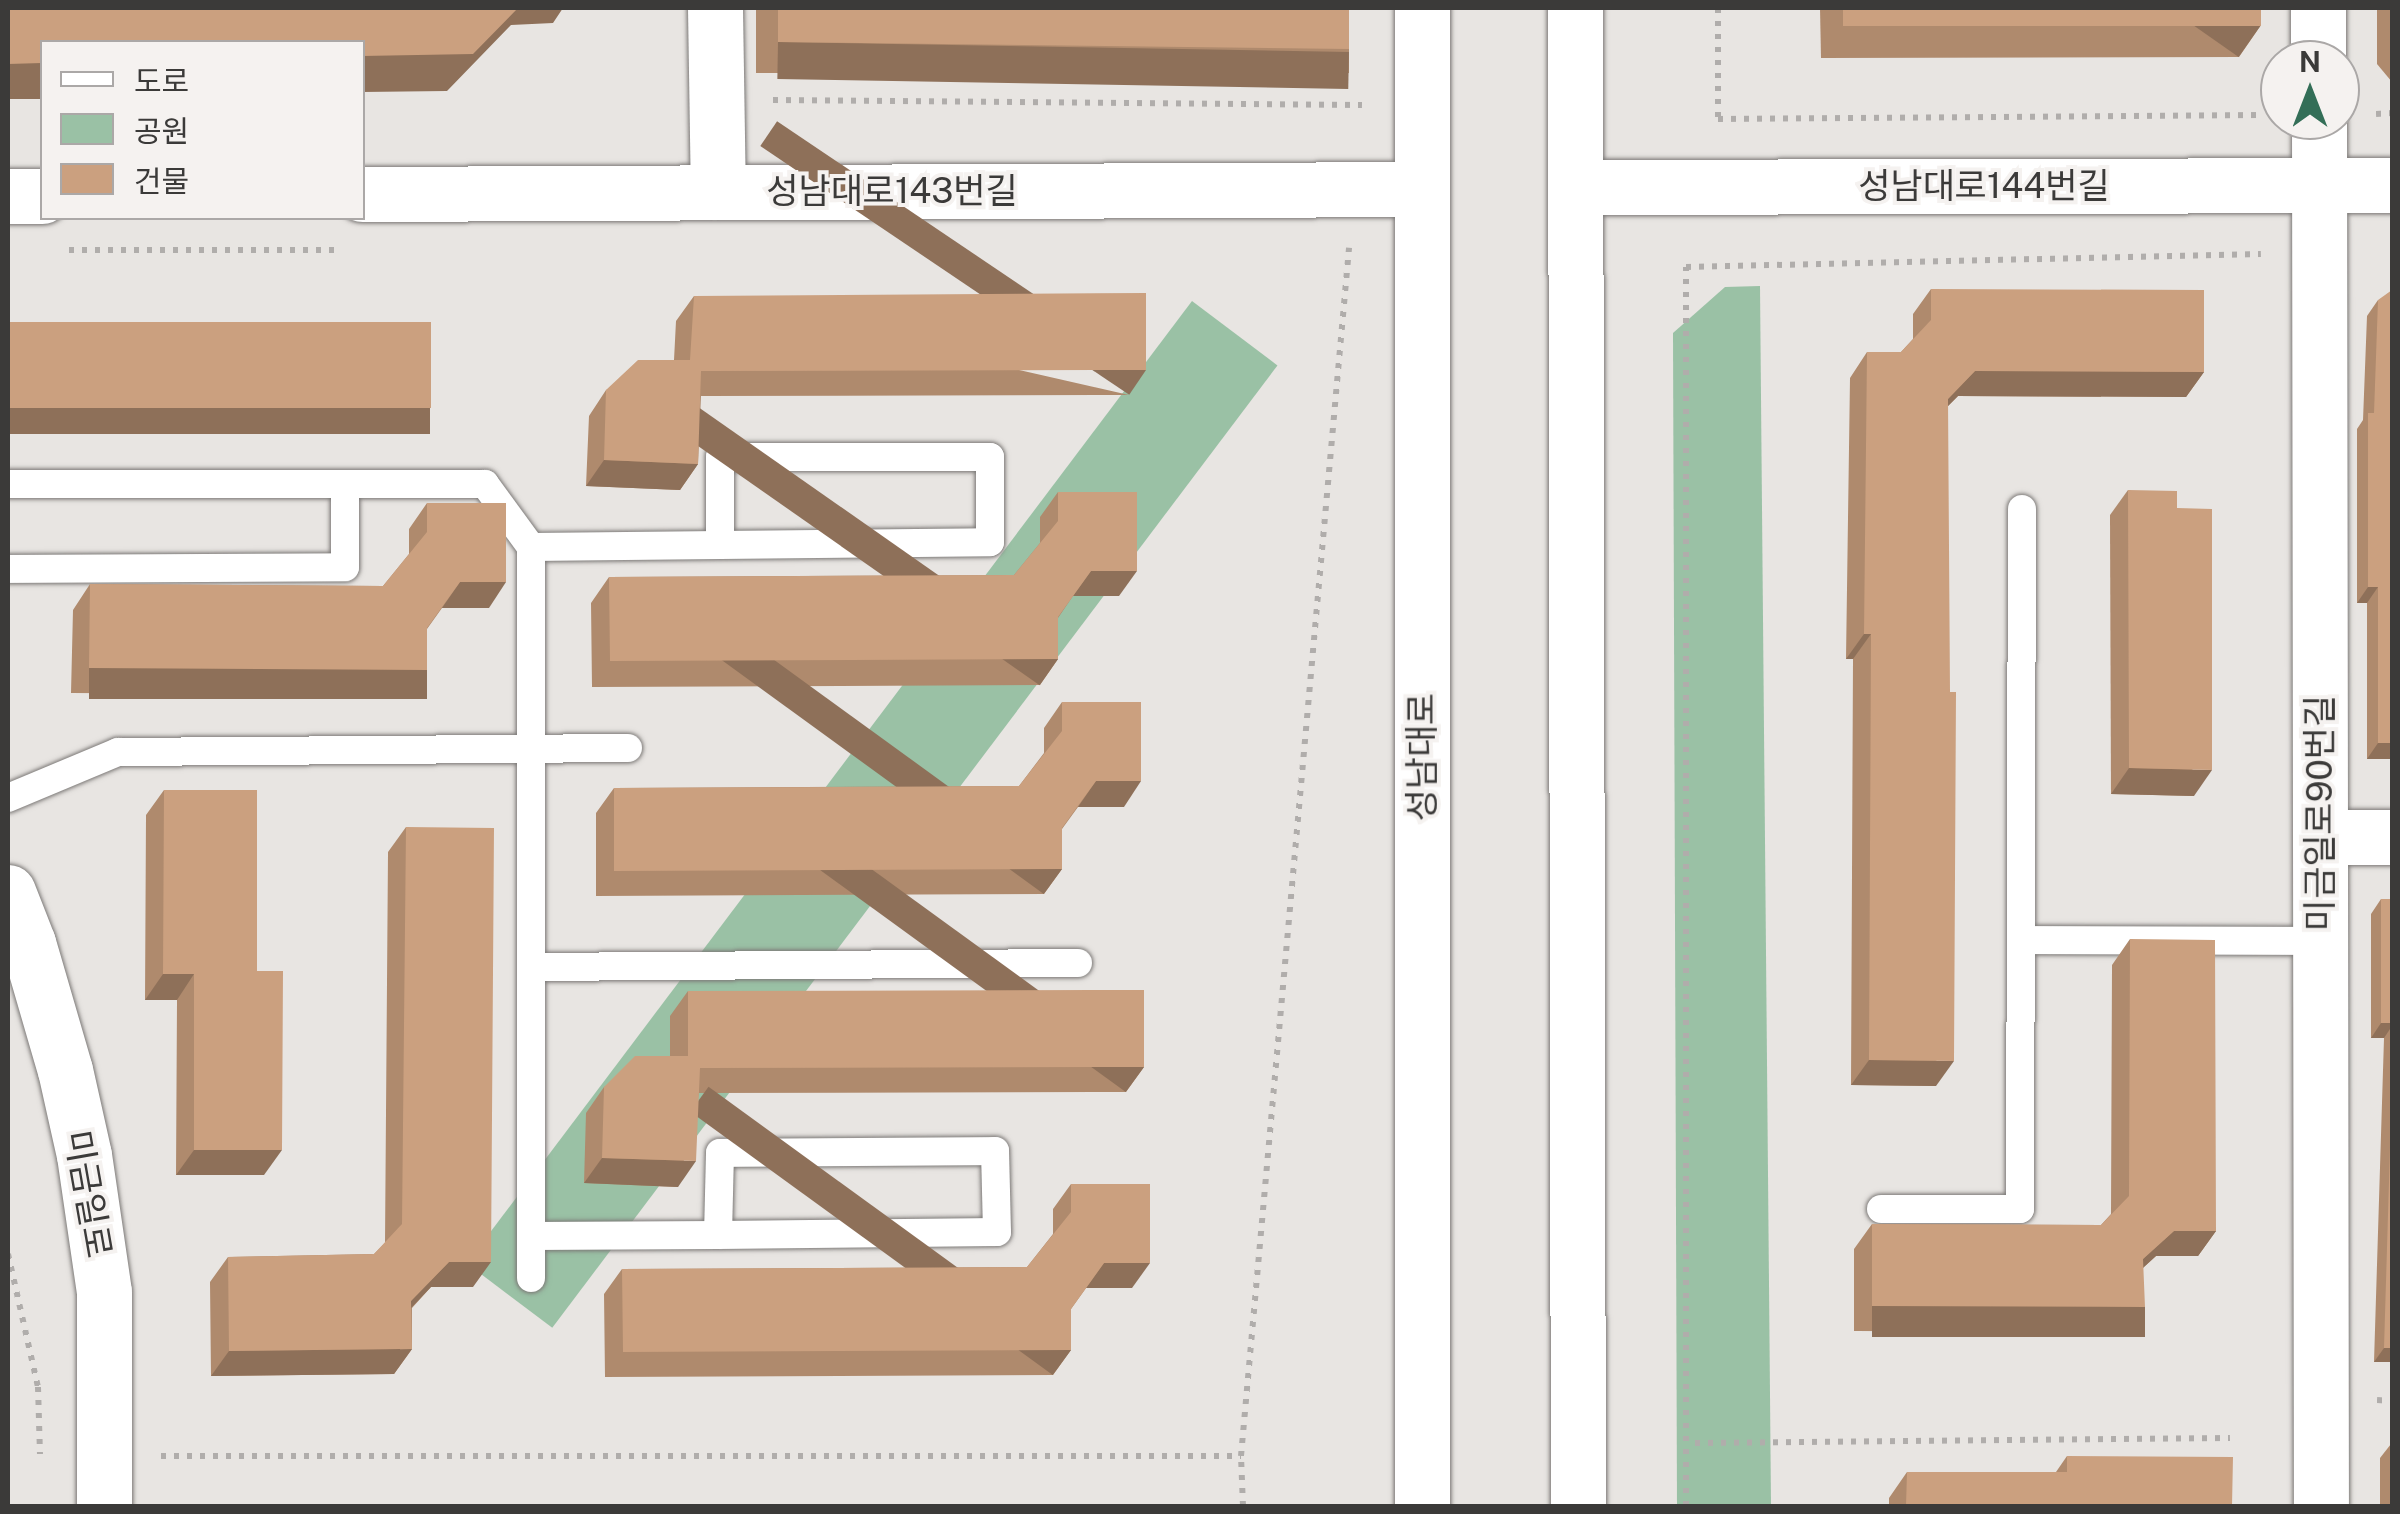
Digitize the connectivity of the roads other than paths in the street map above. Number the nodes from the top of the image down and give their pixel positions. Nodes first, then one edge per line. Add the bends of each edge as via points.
1 (715, 8) edge
2 (1422, 8) edge
3 (1575, 8) edge
4 (2318, 8) edge
5 (2318, 40) edge
6 (2319, 140) edge
7 (2320, 185) junction
8 (2392, 185) edge
9 (1575, 187) junction
10 (1421, 189) junction
11 (718, 192) junction
12 (365, 194) edge
13 (8, 196) edge
14 (40, 196) edge
15 (8, 484) edge
16 (344, 484) junction
17 (2022, 509) dead end
18 (720, 545) junction
19 (531, 547) junction
20 (8, 569) edge
21 (533, 748) junction
22 (628, 748) dead end
23 (8, 798) edge
24 (2320, 836) junction
25 (2392, 837) edge
26 (8, 892) edge
27 (2022, 940) junction
28 (2320, 941) junction
29 (1078, 963) dead end
30 (532, 967) junction
31 (1882, 1209) dead end
32 (718, 1235) junction
33 (531, 1236) junction
34 (531, 1278) dead end
35 (104, 1506) edge
36 (1422, 1506) edge
37 (1578, 1506) edge
38 (2321, 1506) edge

1 - 11 street
2 - 10 street, 성남대로
3 - 9 street
4 - 5 street
6 - 7 street, 미금일로90번길
7 - 8 street, 성남대로144번길
7 - 9 street, 성남대로144번길
7 - 24 street, 미금일로90번길
9 - 37 street
10 - 11 street, 성남대로143번길
10 - 36 street, 성남대로
11 - 12 street, 성남대로143번길
13 - 14 street
15 - 16 lane
16 - 19 lane via 484,484
16 - 20 lane via 344,567
17 - 27 lane
18 - 18 lane via 990,542 990,457 720,457
18 - 19 lane
19 - 21 lane
21 - 22 lane
21 - 23 lane via 118,752
21 - 30 lane
24 - 25 street
24 - 28 street, 미금일로90번길
26 - 35 street, 미금일로 via 65,1070 84,1155 104,1292
27 - 28 lane
27 - 31 lane via 2020,1209
28 - 38 street, 미금일로90번길
29 - 30 lane
30 - 33 lane
32 - 32 lane via 997,1232 995,1151 720,1153
32 - 33 lane
33 - 34 lane

